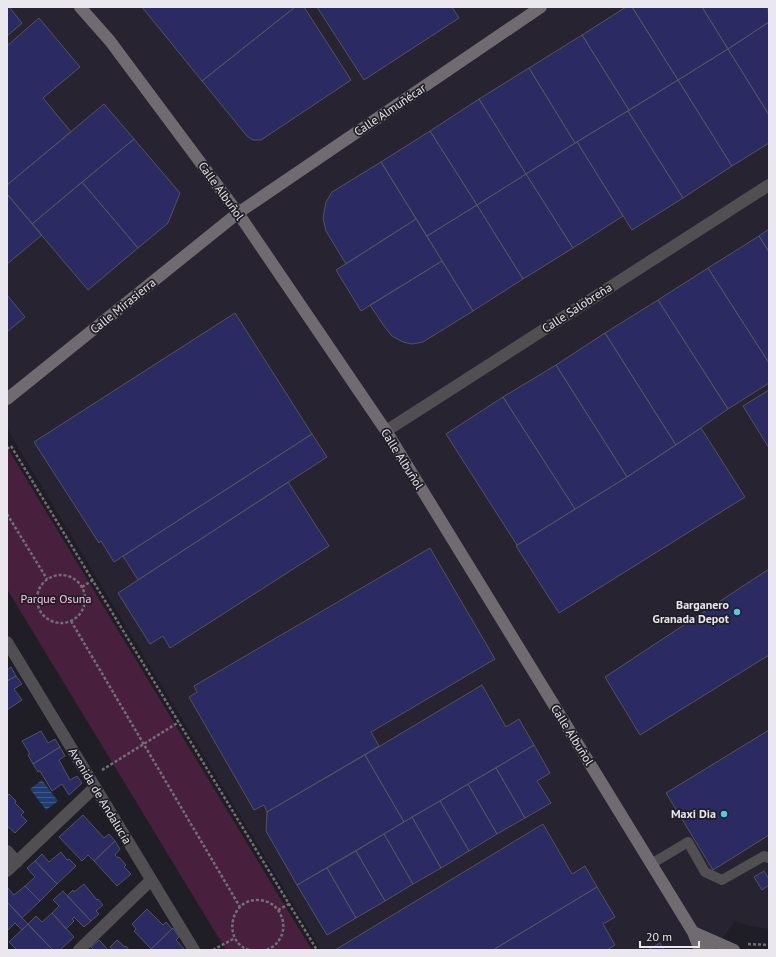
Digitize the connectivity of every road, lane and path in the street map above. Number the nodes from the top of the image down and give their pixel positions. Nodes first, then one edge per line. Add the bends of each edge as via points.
1 (80, 7) edge
2 (541, 7) edge
3 (769, 185) edge
4 (238, 213) junction
5 (7, 399) edge
6 (386, 431) junction
7 (7, 449) edge
8 (7, 514) edge
9 (47, 579) junction
10 (93, 580) junction
11 (82, 587) junction
12 (71, 621) junction
13 (7, 642) edge
14 (179, 722) junction
15 (144, 744) junction
16 (92, 783) junction
17 (7, 851) edge
18 (769, 858) edge
19 (17, 862) junction
20 (651, 864) junction
21 (7, 872) edge
22 (151, 880) junction
23 (289, 904) junction
24 (240, 907) junction
25 (278, 910) junction
26 (693, 932) junction
27 (235, 938) junction
28 (769, 945) edge
29 (271, 949) edge
30 (79, 950) edge
31 (194, 950) edge
32 (213, 950) edge
33 (249, 950) edge
34 (266, 950) edge
35 (317, 950) edge
36 (700, 950) edge
37 (710, 950) edge
38 (734, 950) edge
39 (743, 950) edge

1 - 4 street, Calle Albuñol via 110,41
2 - 4 street, Calle Almuñécar
3 - 6 street, Calle Salobreña
4 - 5 street, Calle Mirasierra
4 - 6 street, Calle Albuñol
6 - 20 street, Calle Albuñol
7 - 10 path via 11,446
8 - 9 path
9 - 11 path via 54,576 70,576
9 - 12 path via 38,592 39,607 43,614 56,622
10 - 11 path
10 - 14 path
11 - 12 path via 85,594 83,610
12 - 15 path
13 - 16 street, Avenida de Andalucía
14 - 15 path
14 - 23 path
15 - 16 path
15 - 24 path
16 - 19 street
16 - 22 street, Avenida de Andalucía
17 - 19 street
18 - 20 lane via 764,856 722,880 705,872 688,842
19 - 21 street
20 - 26 street, Calle Albuñol
22 - 30 street
22 - 31 street, Avenida de Andalucía
23 - 25 path
23 - 35 path
24 - 25 path via 255,900 272,904
24 - 27 path via 232,921
25 - 29 path via 284,927 282,935
26 - 36 street, Calle Albuñol
26 - 37 street, Calle Albuñol
26 - 38 street
27 - 32 path
27 - 33 path
28 - 39 path via 748,944
29 - 34 path

